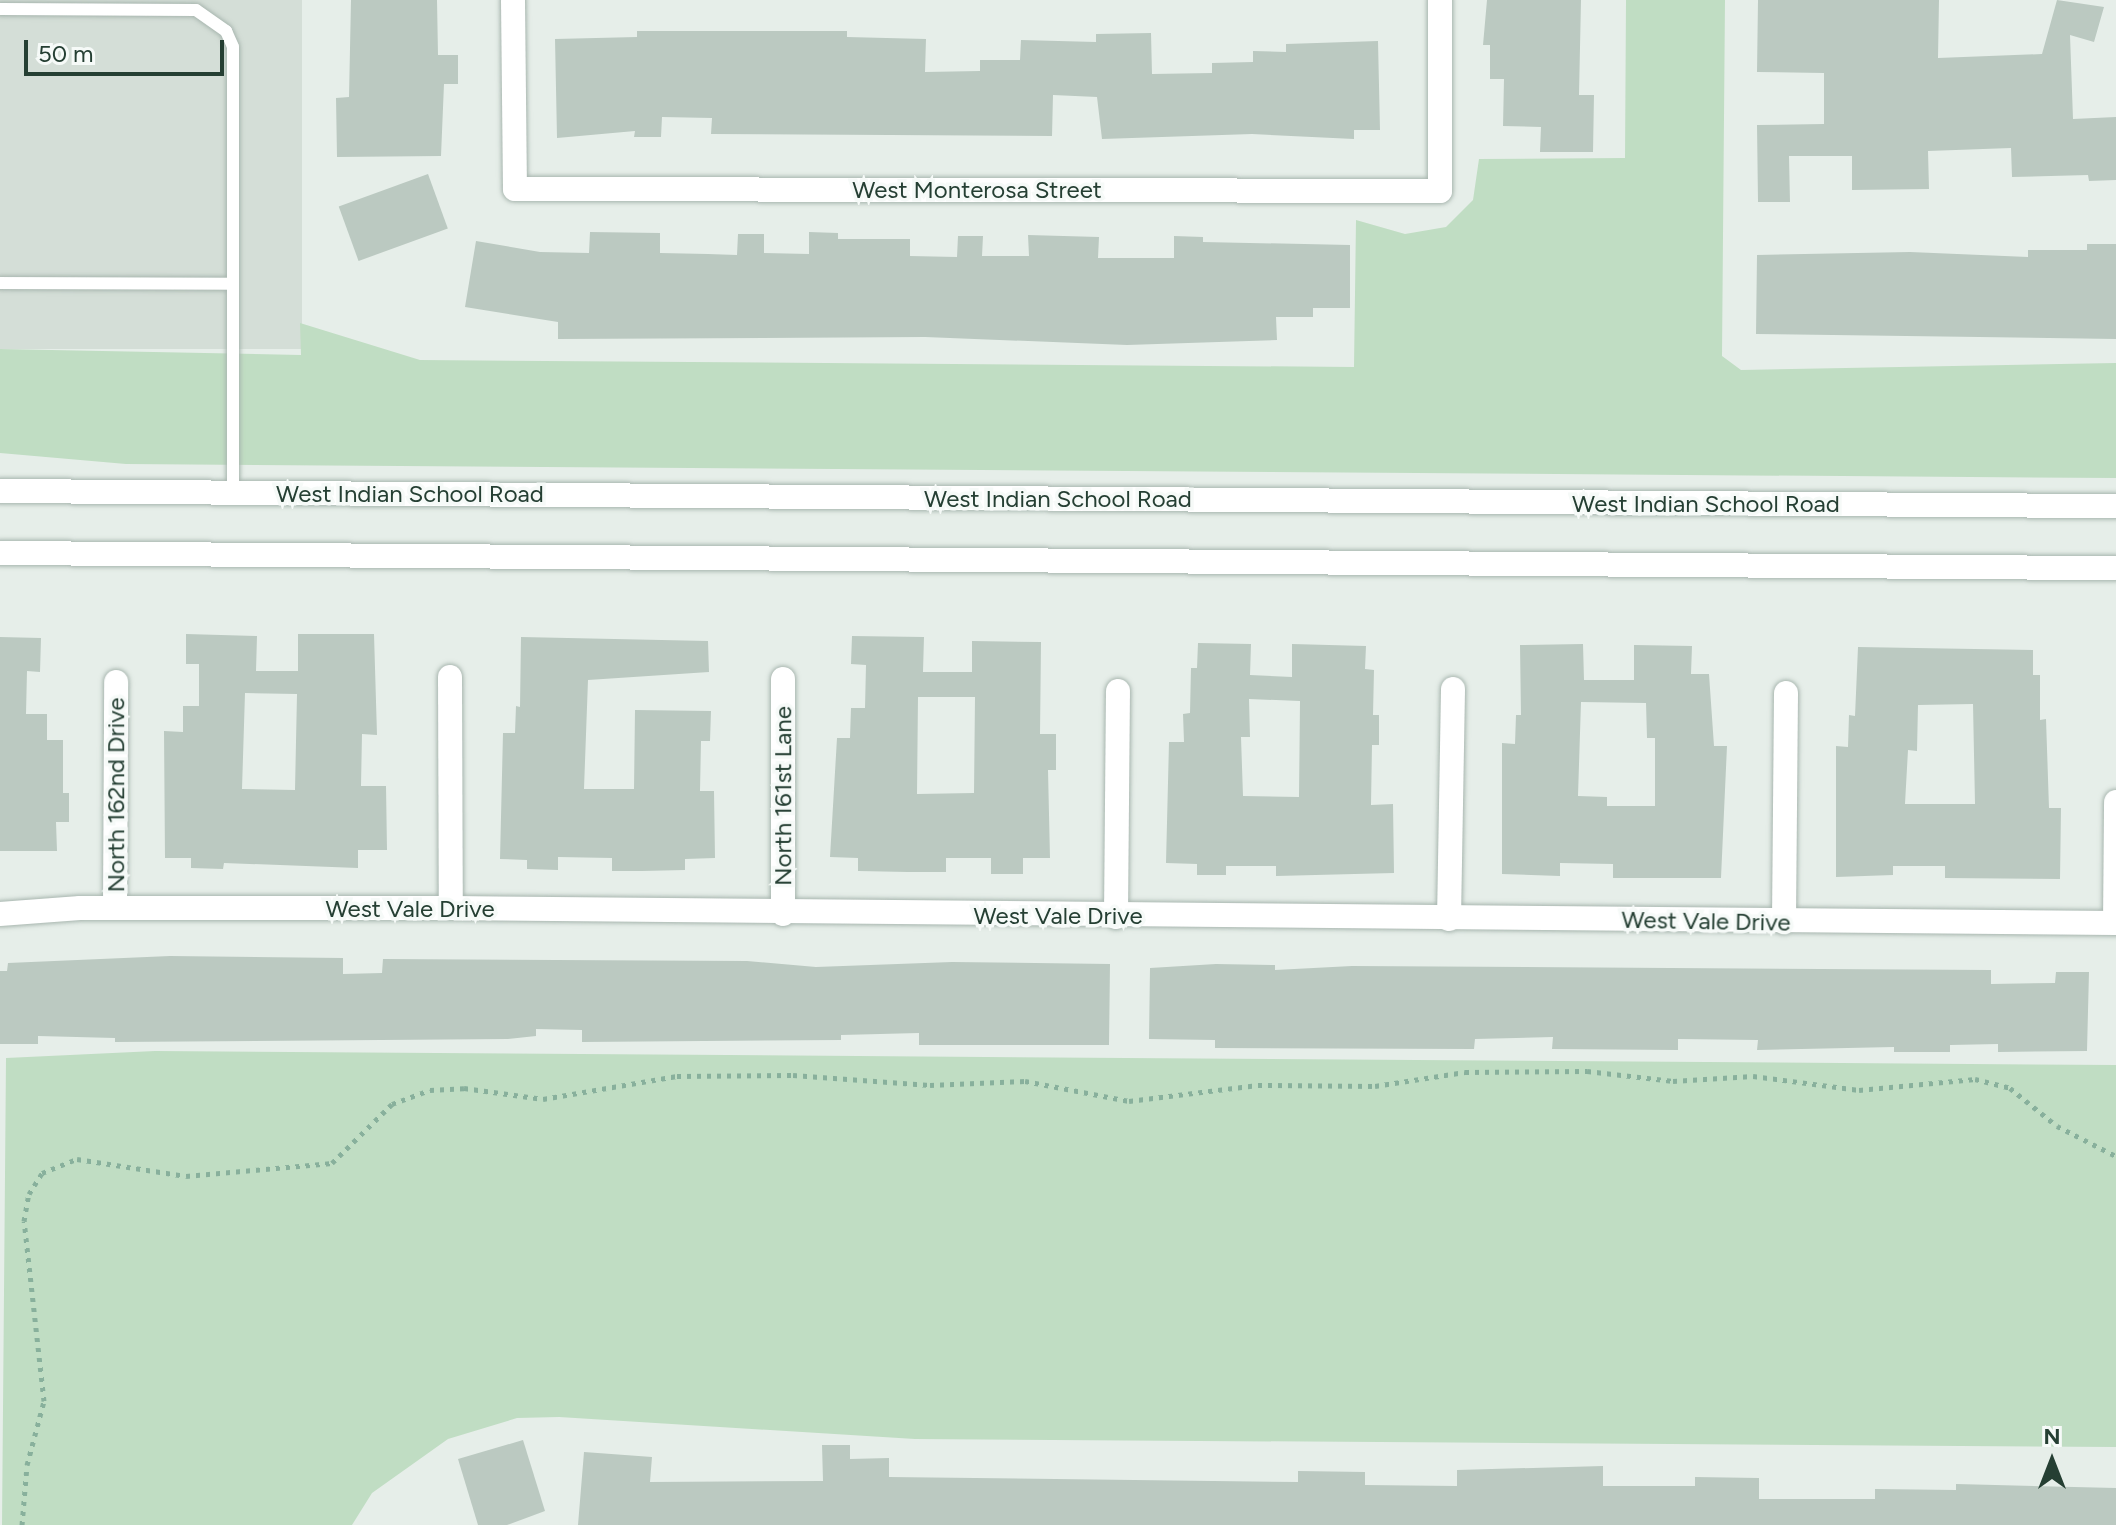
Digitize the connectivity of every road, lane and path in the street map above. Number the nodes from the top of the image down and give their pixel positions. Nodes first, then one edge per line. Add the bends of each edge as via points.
1 (513, 0) edge
2 (1440, 0) edge
3 (0, 9) edge
4 (0, 283) edge
5 (233, 284) junction
6 (0, 491) edge
7 (233, 493) junction
8 (2116, 506) edge
9 (0, 553) edge
10 (2116, 568) edge
11 (450, 677) dead end
12 (783, 679) dead end
13 (116, 682) dead end
14 (1453, 689) dead end
15 (1118, 691) dead end
16 (1786, 693) dead end
17 (2116, 802) edge
18 (115, 908) junction
19 (451, 908) junction
20 (0, 914) edge
21 (783, 914) junction
22 (1116, 917) junction
23 (1449, 919) junction
24 (1784, 922) junction
25 (2115, 923) edge
26 (2116, 1156) edge
27 (22, 1525) edge

1 - 2 street, West Monterosa Street via 515,189 1440,191
3 - 5 lane via 196,10 226,31 233,47
4 - 5 lane
5 - 7 lane
6 - 7 street, West Indian School Road
7 - 8 street, West Indian School Road
9 - 10 street
11 - 19 street
12 - 21 street, North 161st Lane
13 - 18 street, North 162nd Drive
14 - 23 street
15 - 22 street
16 - 24 street
17 - 25 street
18 - 19 street, West Vale Drive
18 - 20 street, West Vale Drive
19 - 21 street, West Vale Drive
21 - 22 street, West Vale Drive
22 - 23 street, West Vale Drive
23 - 24 street, West Vale Drive
24 - 25 street, West Vale Drive
26 - 27 path via 2057,1126 2010,1088 1975,1079 1859,1090 1753,1076 1673,1081 1587,1071 1465,1072 1375,1086 1258,1085 1129,1101 1025,1081 915,1085 793,1075 677,1076 543,1099 464,1088 430,1090 392,1104 332,1163 186,1176 77,1159 42,1173 29,1194 24,1221 44,1401 27,1465

